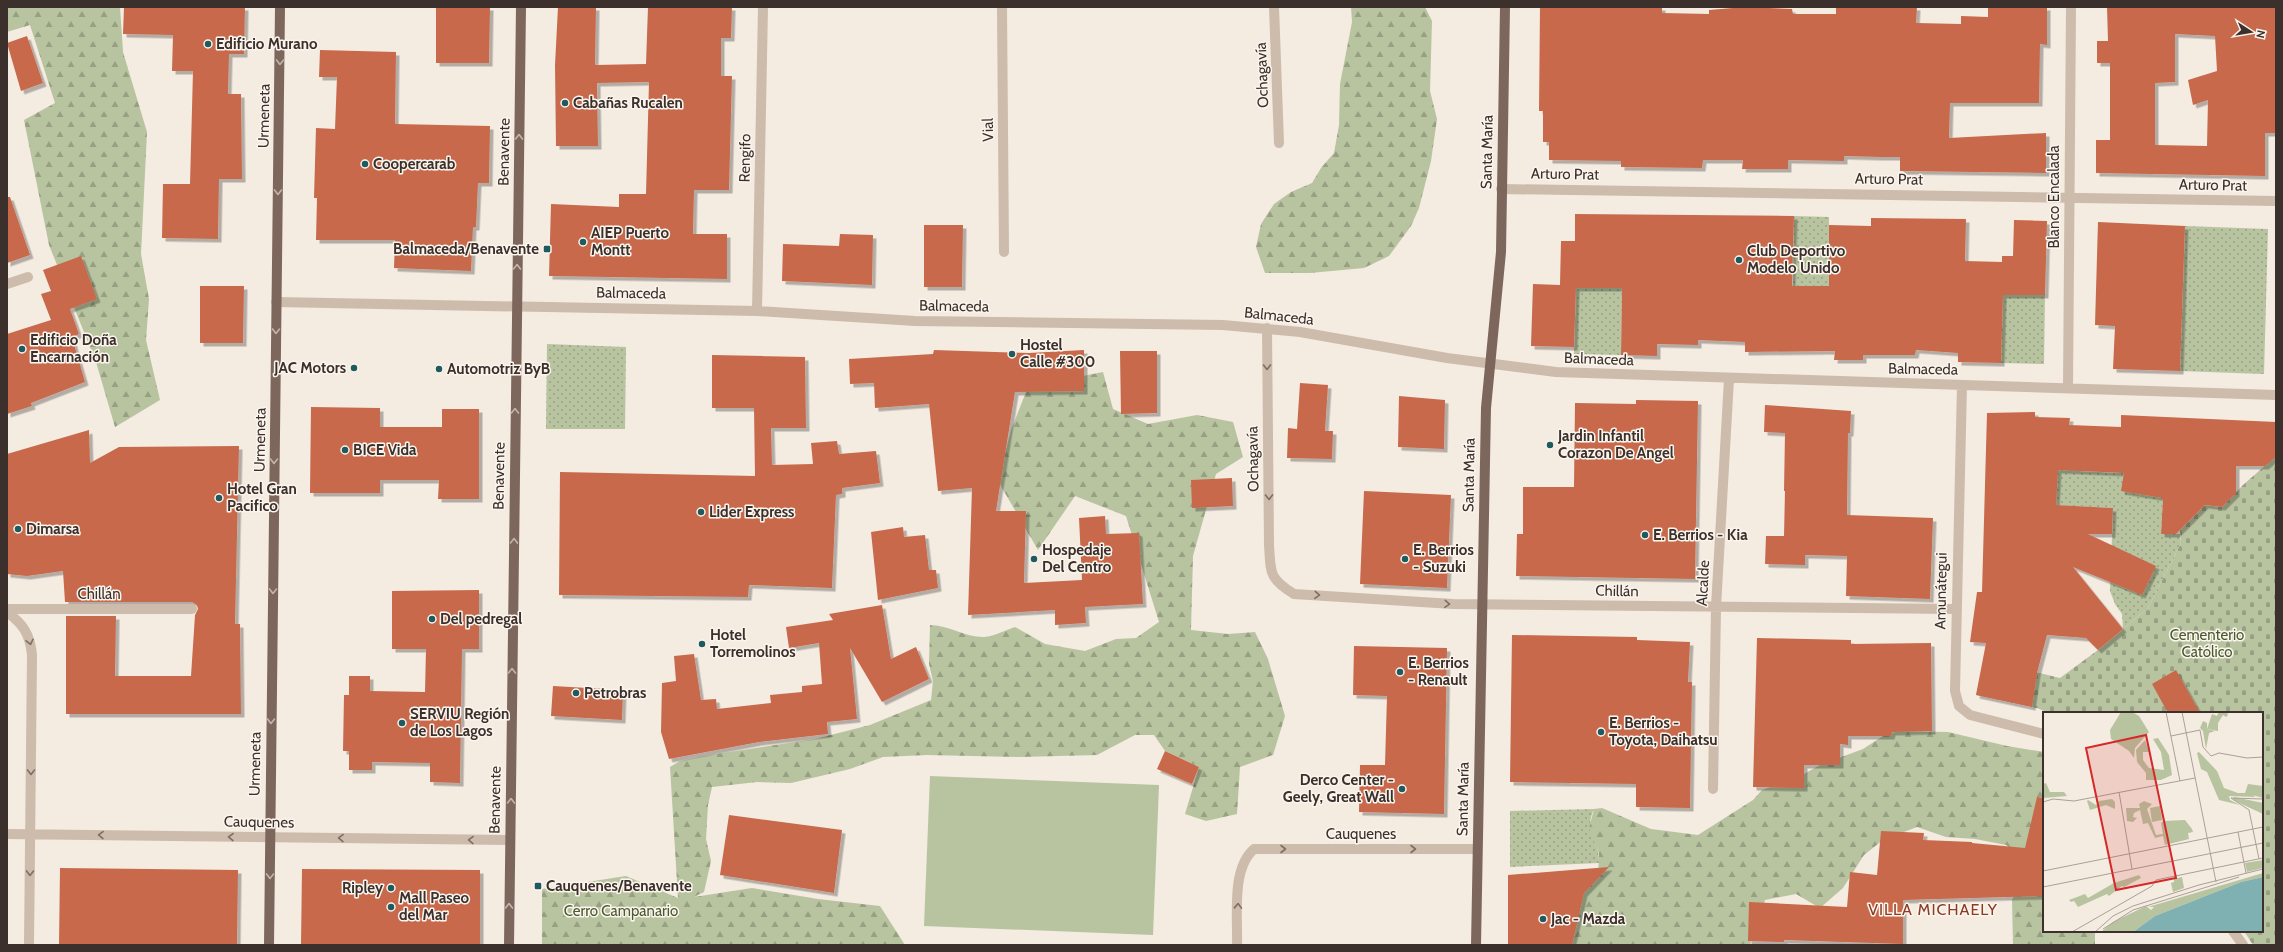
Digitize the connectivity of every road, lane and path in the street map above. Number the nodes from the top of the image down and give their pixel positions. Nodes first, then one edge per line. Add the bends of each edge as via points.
1 (280, 7) edge
2 (521, 7) edge
3 (763, 7) edge
4 (1002, 7) edge
5 (1274, 7) edge
6 (1505, 7) edge
7 (2071, 7) edge
8 (1279, 143) dead end
9 (1501, 189) junction
10 (2069, 197) junction
11 (2276, 201) edge
12 (1004, 252) dead end
13 (28, 277) dead end
14 (7, 284) edge
15 (276, 302) junction
16 (517, 306) junction
17 (757, 310) junction
18 (1267, 328) junction
19 (1491, 364) junction
20 (1729, 379) junction
21 (1962, 385) junction
22 (2068, 387) junction
23 (2276, 395) edge
24 (1280, 586) joint
25 (1481, 604) junction
26 (1716, 607) junction
27 (192, 609) dead end
28 (1956, 609) junction
29 (7, 611) edge
30 (2043, 734) edge
31 (1713, 789) dead end
32 (7, 834) edge
33 (30, 834) junction
34 (270, 837) junction
35 (510, 840) junction
36 (1477, 849) junction
37 (2234, 932) edge
38 (29, 945) edge
39 (269, 945) edge
40 (509, 945) edge
41 (1237, 945) edge
42 (1476, 945) edge
43 (2243, 945) edge

1 -> 15 main road, Urmeneta
16 -> 2 main road, Benavente
3 - 17 street, Rengifo
4 - 12 street, Vial
5 - 8 street, Ochagavía
6 - 9 main road, Santa María
7 - 10 street, Blanco Encalada
9 - 10 street, Arturo Prat
9 - 19 main road, Santa María via 1502,252
10 - 11 street, Arturo Prat
10 - 22 street, Blanco Encalada
13 - 14 street
15 - 16 street, Balmaceda
15 -> 34 main road, Urmeneta
16 - 17 street, Balmaceda
35 -> 16 main road, Benavente
17 - 18 street, Balmaceda via 915,321 1180,324
18 - 19 street, Balmaceda
18 -> 24 street, Ochagavía via 1269,544 1272,574
19 - 20 street, Balmaceda via 1556,372
19 - 25 main road, Santa María via 1486,408
20 - 21 street, Balmaceda
20 - 26 street, Alcalde
21 - 22 street, Balmaceda
21 - 28 street, Amunátegui
22 - 23 street, Balmaceda
24 -> 25 street, Chillán via 1294,594
25 - 26 street, Chillán
25 - 36 main road, Santa María
26 - 28 street, Chillán
26 - 31 street, Alcalde
27 - 29 street, Chillán
28 - 30 street, Amunátegui via 1955,691 1959,706 1970,715
29 -> 33 street via 26,629 32,654
32 - 33 street, Cauquenes
34 -> 33 street, Cauquenes
33 -> 38 street
35 -> 34 street, Cauquenes
34 -> 39 main road, Urmeneta
40 -> 35 main road, Benavente
41 -> 36 street, Cauquenes via 1239,876 1247,856 1254,849
36 - 42 main road, Santa María
37 - 43 street

